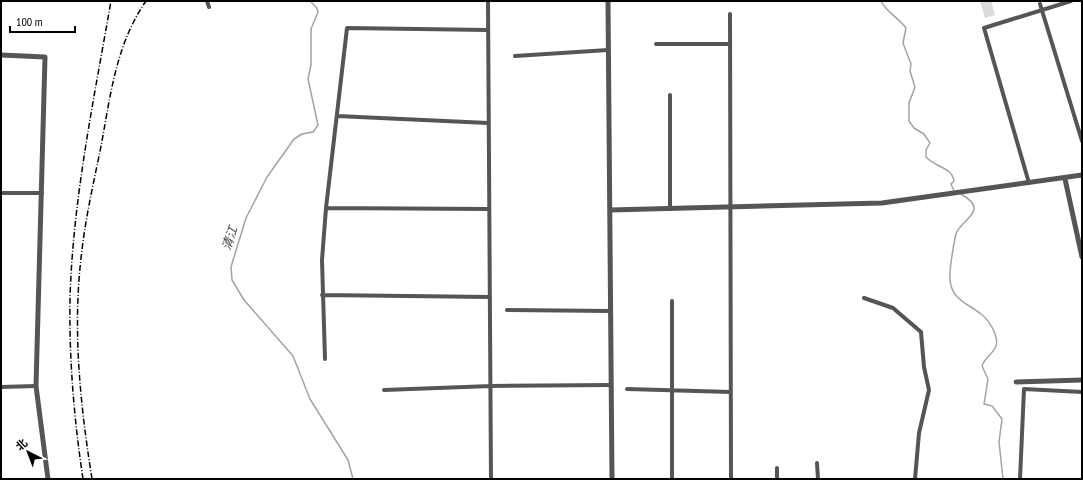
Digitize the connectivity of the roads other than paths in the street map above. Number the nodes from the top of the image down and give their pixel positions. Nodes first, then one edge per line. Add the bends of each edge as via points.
1 (207, 1) edge
2 (608, 1) edge
3 (1071, 1) edge
4 (488, 2) edge
5 (1040, 4) dead end
6 (209, 6) dead end
7 (1042, 10) junction
8 (730, 14) dead end
9 (488, 30) junction
10 (656, 44) dead end
11 (730, 44) junction
12 (608, 50) junction
13 (1, 55) edge
14 (515, 56) dead end
15 (670, 94) dead end
16 (337, 116) junction
17 (488, 123) junction
18 (1082, 141) edge
19 (1082, 175) edge
20 (1065, 179) junction
21 (1030, 183) junction
22 (1, 193) edge
23 (42, 193) junction
24 (730, 207) junction
25 (326, 208) junction
26 (488, 209) junction
27 (670, 209) junction
28 (610, 210) junction
29 (1082, 257) edge
30 (322, 295) junction
31 (490, 297) junction
32 (864, 298) dead end
33 (672, 301) dead end
34 (508, 310) dead end
35 (611, 312) junction
36 (325, 359) dead end
37 (1082, 380) edge
38 (1016, 382) dead end
39 (611, 385) junction
40 (36, 386) junction
41 (491, 386) junction
42 (1, 387) edge
43 (627, 389) dead end
44 (384, 390) dead end
45 (672, 391) junction
46 (731, 392) junction
47 (1082, 392) edge
48 (818, 462) dead end
49 (777, 468) dead end
50 (48, 479) edge
51 (490, 479) edge
52 (612, 479) edge
53 (672, 479) edge
54 (731, 479) edge
55 (777, 479) edge
56 (818, 479) edge
57 (915, 479) edge
58 (1020, 479) edge

1 - 6 street
2 - 12 street
3 - 7 street
4 - 9 street
5 - 7 street
7 - 18 street
7 - 21 street via 984,28
8 - 11 street
9 - 16 street via 347,28
9 - 17 street
10 - 11 street
11 - 24 street
12 - 14 street
12 - 28 street
13 - 23 street via 45,57
15 - 27 street
16 - 17 street
16 - 25 street
17 - 26 street
19 - 20 street
20 - 21 street
20 - 29 street
21 - 24 street via 882,202
22 - 23 street
23 - 40 street
24 - 27 street
24 - 46 street
25 - 26 street
25 - 30 street
26 - 31 street
27 - 28 street
28 - 35 street
30 - 31 street
30 - 36 street
31 - 41 street
32 - 57 street via 893,308 921,332 929,390 919,433
33 - 45 street
34 - 35 street
35 - 39 street
37 - 38 street
39 - 41 street
39 - 52 street
40 - 42 street
40 - 50 street
41 - 44 street
41 - 51 street
43 - 45 street
45 - 46 street
45 - 53 street
46 - 54 street
47 - 58 street via 1024,389
48 - 56 street
49 - 55 street

